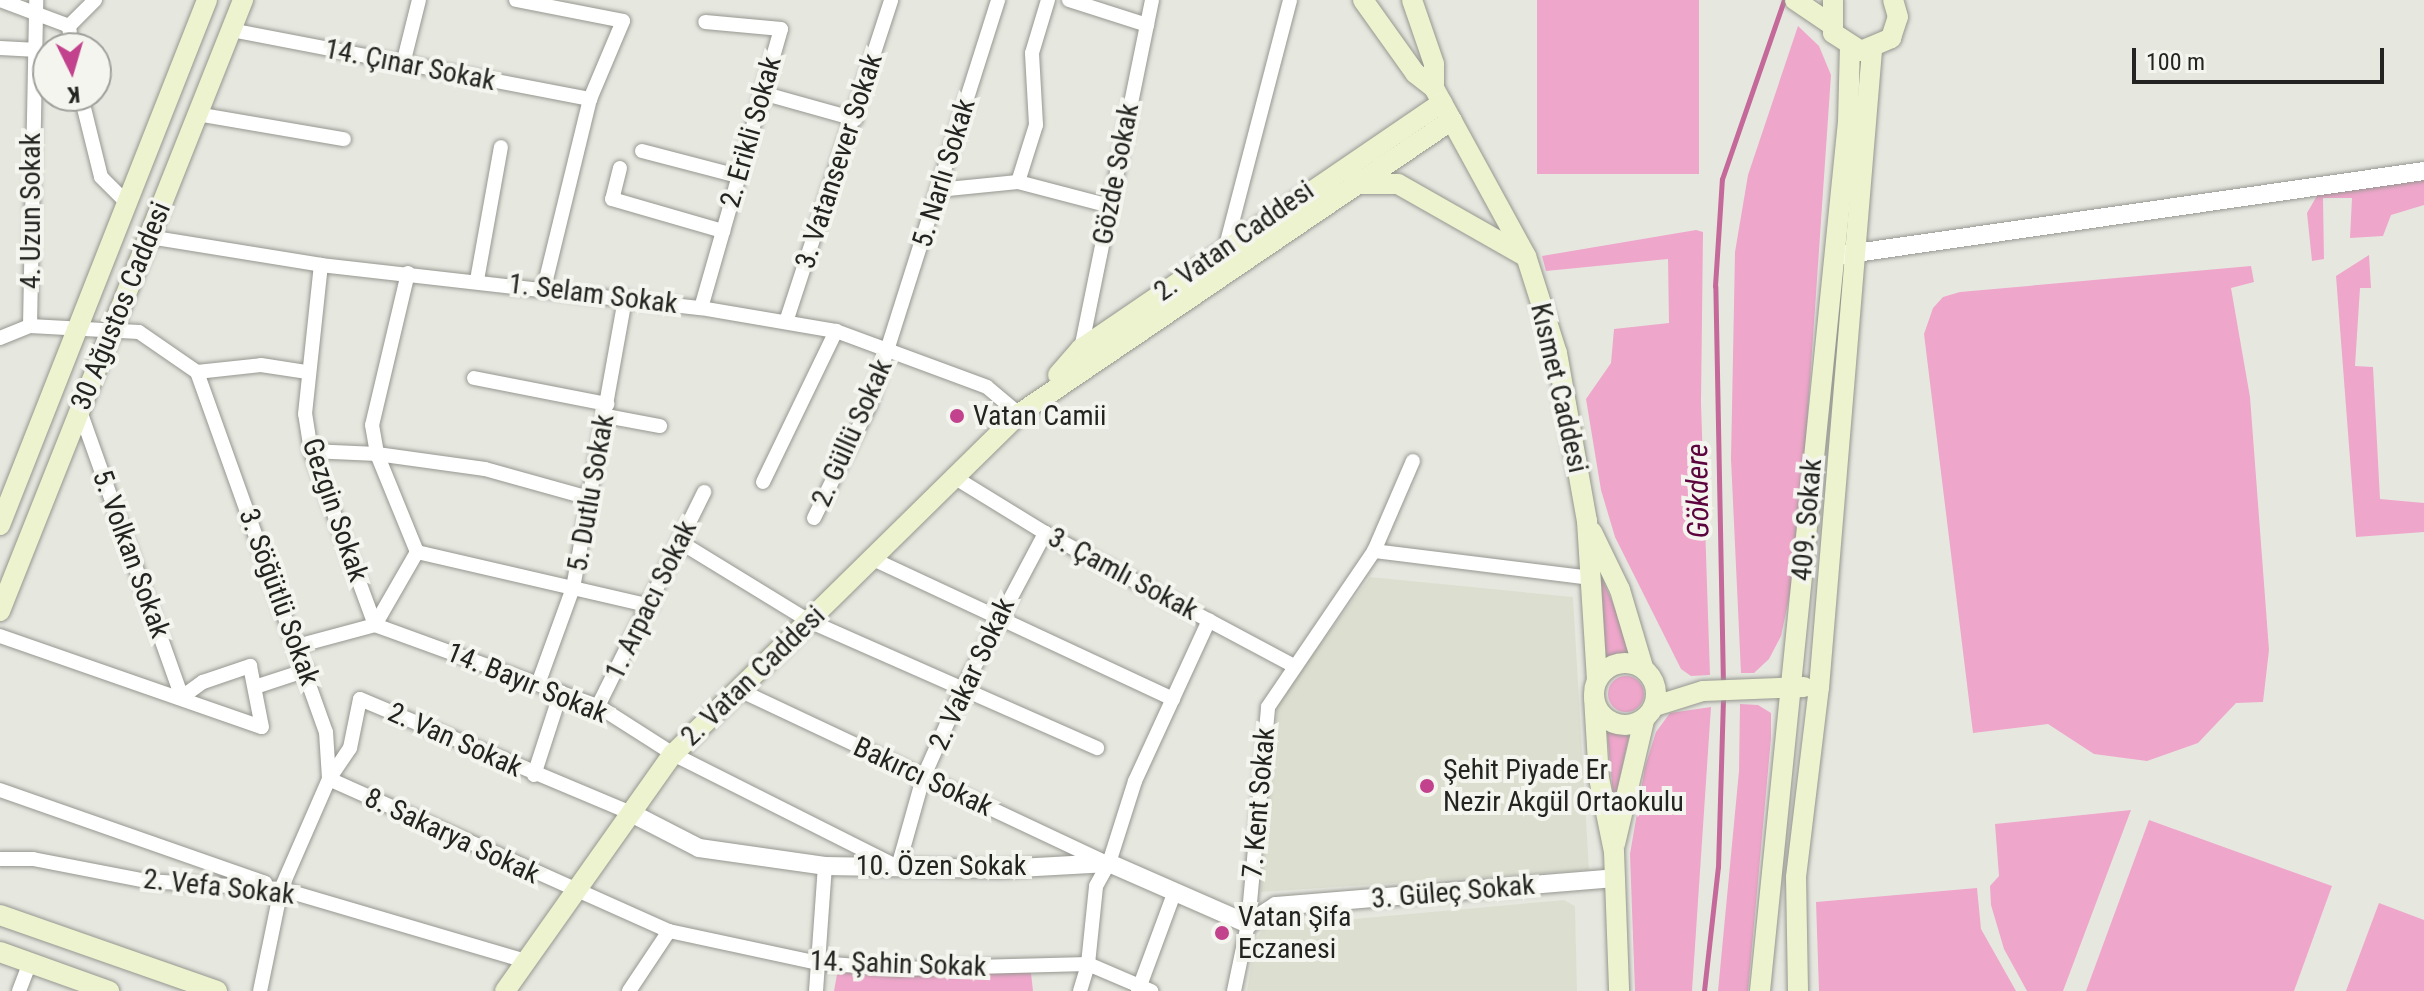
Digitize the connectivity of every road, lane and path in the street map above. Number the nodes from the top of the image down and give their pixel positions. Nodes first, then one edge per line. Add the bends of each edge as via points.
1 (0, 0) edge
2 (95, 0) edge
3 (207, 0) edge
4 (243, 0) edge
5 (419, 0) edge
6 (516, 0) edge
7 (891, 0) edge
8 (998, 0) edge
9 (1048, 0) edge
10 (1069, 0) edge
11 (1152, 0) edge
12 (1290, 0) edge
13 (1363, 0) edge
14 (1412, 0) edge
15 (1795, 0) edge
16 (35, 5) edge
17 (1901, 6) edge
18 (1827, 13) edge
19 (705, 22) dead end
20 (1147, 25) junction
21 (69, 26) junction
22 (231, 30) junction
23 (34, 32) edge
24 (70, 32) edge
25 (0, 48) edge
26 (1850, 48) junction
27 (32, 50) edge
28 (1872, 50) junction
29 (403, 64) junction
30 (762, 93) junction
31 (590, 99) junction
32 (1443, 104) junction
33 (32, 112) edge
34 (85, 112) edge
35 (197, 114) junction
36 (855, 119) junction
37 (344, 139) dead end
38 (501, 147) dead end
39 (642, 151) dead end
40 (620, 168) dead end
41 (2424, 171) edge
42 (738, 176) junction
43 (1018, 182) junction
44 (1356, 184) junction
45 (938, 190) junction
46 (127, 203) junction
47 (1110, 206) junction
48 (723, 231) junction
49 (149, 237) junction
50 (1226, 246) junction
51 (1842, 255) junction
52 (1526, 256) junction
53 (321, 265) junction
54 (408, 273) junction
55 (477, 280) junction
56 (544, 288) junction
57 (625, 298) junction
58 (701, 308) junction
59 (786, 322) junction
60 (30, 326) junction
61 (78, 327) junction
62 (112, 329) junction
63 (836, 331) junction
64 (0, 338) edge
65 (889, 347) junction
66 (1081, 349) junction
67 (197, 372) junction
68 (307, 372) junction
69 (474, 378) dead end
70 (1040, 396) junction
71 (606, 410) junction
72 (80, 411) junction
73 (1019, 414) junction
74 (660, 426) dead end
75 (311, 451) junction
76 (377, 454) junction
77 (1413, 461) dead end
78 (954, 477) junction
79 (763, 482) dead end
80 (704, 492) dead end
81 (589, 498) junction
82 (2, 514) edge
83 (814, 518) dead end
84 (1587, 521) junction
85 (1045, 533) junction
86 (680, 542) junction
87 (1374, 551) junction
88 (417, 552) junction
89 (875, 560) junction
90 (1590, 578) junction
91 (573, 588) junction
92 (651, 606) junction
93 (0, 611) edge
94 (998, 616) junction
95 (1209, 620) junction
96 (809, 621) junction
97 (375, 625) junction
98 (0, 636) edge
99 (1794, 642) junction
100 (297, 646) junction
101 (1294, 666) junction
102 (307, 670) junction
103 (1647, 671) junction
104 (538, 684) junction
105 (1769, 686) junction
106 (1790, 686) junction
107 (255, 687) junction
108 (1595, 688) junction
109 (1819, 688) junction
110 (737, 689) junction
111 (962, 690) junction
112 (1703, 691) junction
113 (561, 692) junction
114 (182, 697) junction
115 (1173, 699) junction
116 (598, 706) junction
117 (1649, 713) junction
118 (1097, 748) dead end
119 (673, 754) junction
120 (534, 775) junction
121 (923, 778) junction
122 (329, 779) junction
123 (0, 790) edge
124 (631, 813) junction
125 (1614, 852) junction
126 (0, 859) edge
127 (1109, 863) junction
128 (825, 866) junction
129 (898, 867) junction
130 (1615, 878) junction
131 (281, 889) junction
132 (1175, 891) junction
133 (574, 893) junction
134 (0, 915) edge
135 (1248, 924) junction
136 (669, 931) junction
137 (0, 952) edge
138 (526, 961) junction
139 (30, 962) junction
140 (818, 963) junction
141 (1088, 964) junction
142 (1143, 989) edge
143 (19, 991) edge
144 (109, 991) edge
145 (217, 991) edge
146 (260, 991) edge
147 (505, 991) edge
148 (629, 991) edge
149 (816, 991) edge
150 (1080, 991) edge
151 (1234, 991) edge
152 (1619, 991) edge
153 (1760, 991) edge
154 (1798, 991) edge

1 - 16 street
2 - 21 street
3 - 46 main road, 30 Ağustos Caddesi
4 - 22 main road, 30 Ağustos Caddesi
5 - 29 street
6 - 31 street via 623,21
7 - 36 street, 3. Vatansever Sokak
8 - 45 street, 5. Narlı Sokak
9 - 43 street via 1032,53 1036,125
10 - 20 street
11 - 20 street, Gözde Sokak
12 - 50 street
13 - 32 main road
14 - 32 main road
15 - 18 main road
16 - 21 street
16 - 23 street, 4. Uzun Sokak
17 - 28 main road via 1891,38
18 - 26 main road
19 - 30 street, 2. Erikli Sokak via 781,29
20 - 47 street, Gözde Sokak
21 - 24 street
22 - 29 street, 14. Çınar Sokak
22 - 35 main road, 30 Ağustos Caddesi
25 - 27 street
26 - 28 main road
26 - 51 main road, 409. Sokak
28 - 51 main road, 409. Sokak
29 - 31 street, 14. Çınar Sokak
30 - 36 street
30 - 42 street, 2. Erikli Sokak
31 - 56 street
32 - 44 main road, 2. Vatan Caddesi
32 - 50 main road, 2. Vatan Caddesi
32 - 52 main road, Kısmet Caddesi
33 - 60 street, 4. Uzun Sokak
34 - 46 street via 101,177
35 - 37 street
35 - 49 main road, 30 Ağustos Caddesi
36 - 59 street, 3. Vatansever Sokak
38 - 55 street
39 - 42 street
40 - 48 street via 612,199
41 - 51 street
42 - 48 street, 2. Erikli Sokak
43 - 45 street
43 - 47 street
44 - 52 main road via 1398,184
44 - 70 main road, 2. Vatan Caddesi
45 - 65 street, 5. Narlı Sokak
46 - 61 main road, 30 Ağustos Caddesi
47 - 66 street, Gözde Sokak
48 - 58 street, 2. Erikli Sokak
49 - 53 street, 1. Selam Sokak
49 - 62 main road, 30 Ağustos Caddesi
50 - 66 main road, 2. Vatan Caddesi
51 - 99 main road, 409. Sokak
51 - 109 main road, 409. Sokak
52 - 84 main road, Kısmet Caddesi via 1557,353
53 - 54 street, 1. Selam Sokak
53 - 68 street, Gezgin Sokak
54 - 55 street, 1. Selam Sokak
54 - 76 street via 372,425
55 - 56 street, 1. Selam Sokak
56 - 57 street, 1. Selam Sokak
57 - 58 street, 1. Selam Sokak
57 - 71 street, 5. Dutlu Sokak
58 - 59 street, 1. Selam Sokak
59 - 63 street, 1. Selam Sokak
60 - 61 street
60 - 64 street
61 - 62 street
61 - 82 main road, 30 Ağustos Caddesi
62 - 67 street via 139,332
62 - 72 main road, 30 Ağustos Caddesi
63 - 65 street, 1. Selam Sokak
63 - 79 street
65 - 73 street, 1. Selam Sokak via 987,387
65 - 83 street, 2. Güllü Sokak via 870,404
66 - 70 main road, 2. Vatan Caddesi
67 - 68 street via 261,365
67 - 100 street, 3. Söğütlü Sokak
68 - 75 street, Gezgin Sokak via 305,414
69 - 71 street
70 - 73 main road, 2. Vatan Caddesi
71 - 74 street
71 - 81 street, 5. Dutlu Sokak
72 - 93 main road, 30 Ağustos Caddesi
72 - 114 street, 5. Volkan Sokak
73 - 78 main road, 2. Vatan Caddesi
75 - 76 street
75 - 97 street, Gezgin Sokak
76 - 81 street via 485,469
76 - 88 street
77 - 87 street, 7. Kent Sokak
78 - 85 street, 3. Çamlı Sokak
78 - 89 main road, 2. Vatan Caddesi
80 - 86 street, 1. Arpacı Sokak
81 - 91 street, 5. Dutlu Sokak
84 - 90 main road
84 - 103 main road via 1620,590
85 - 94 street, 2. Vakar Sokak
85 - 95 street, 3. Çamlı Sokak
86 - 92 street, 1. Arpacı Sokak
86 - 96 street
87 - 90 street
87 - 101 street, 7. Kent Sokak
88 - 91 street
88 - 97 street
89 - 94 street
89 - 96 main road, 2. Vatan Caddesi
90 - 108 main road
91 - 92 street
91 - 104 street, 5. Dutlu Sokak
92 - 116 street, 1. Arpacı Sokak
94 - 111 street, 2. Vakar Sokak
94 - 115 street
95 - 101 street, 3. Çamlı Sokak
95 - 115 street
96 - 110 main road, 2. Vatan Caddesi
96 - 111 street
97 - 100 street
97 - 104 street, 14. Bayır Sokak
98 - 114 street, 5. Volkan Sokak
99 - 105 main road
99 - 106 main road, 409. Sokak
100 - 102 street, 3. Söğütlü Sokak
101 - 135 street, 7. Kent Sokak via 1268,707
102 - 107 street
102 - 122 street, 3. Söğütlü Sokak via 326,732
103 - 108 main road via 1622,662
103 - 112 main road
103 - 117 main road via 1657,690
104 - 113 street, 14. Bayır Sokak
105 - 106 main road
105 - 112 main road
106 - 109 main road
106 - 153 main road, 409. Sokak
107 - 114 street via 250,666 203,682
107 - 114 street, 5. Volkan Sokak via 262,727
108 - 117 main road via 1601,714 1617,724
108 - 125 main road via 1599,778
109 - 154 main road, 409. Sokak via 1796,877
110 - 119 main road, 2. Vatan Caddesi
110 - 121 street, Bakırcı Sokak
111 - 118 street
111 - 121 street, 2. Vakar Sokak
112 - 117 main road
113 - 116 street, 14. Bayır Sokak
113 - 120 street
115 - 127 street via 1135,781
116 - 119 street, 14. Bayır Sokak
117 - 125 main road
119 - 124 main road, 2. Vatan Caddesi
119 - 129 street, 14. Bayır Sokak
120 - 122 street, 2. Van Sokak via 360,699 350,748
120 - 124 street, 2. Van Sokak
121 - 127 street, Bakırcı Sokak
121 - 129 street, 2. Vakar Sokak
122 - 131 street, 3. Söğütlü Sokak
122 - 133 street, 8. Sakarya Sokak
123 - 131 street
124 - 128 street, 10. Özen Sokak via 699,848
124 - 133 main road, 2. Vatan Caddesi
125 - 130 main road
126 - 131 street, 2. Vefa Sokak via 33,859 146,881
127 - 129 street, 10. Özen Sokak
127 - 132 street, 10. Özen Sokak
127 - 141 street via 1096,886
128 - 129 street, 10. Özen Sokak
128 - 140 street
130 - 135 street, 3. Güleç Sokak via 1276,906
130 - 152 main road
131 - 138 street, 2. Vefa Sokak
131 - 146 street, 3. Söğütlü Sokak
132 - 135 street, 10. Özen Sokak
132 - 142 street
133 - 136 street, 14. Şahin Sokak
133 - 138 main road, 2. Vatan Caddesi
134 - 145 main road
135 - 151 street, 7. Kent Sokak
136 - 140 street, 14. Şahin Sokak
136 - 148 street
137 - 139 main road
138 - 147 main road, 2. Vatan Caddesi
139 - 143 street
139 - 144 main road
140 - 141 street, 14. Şahin Sokak via 898,969
140 - 149 street
141 - 142 street
141 - 150 street

